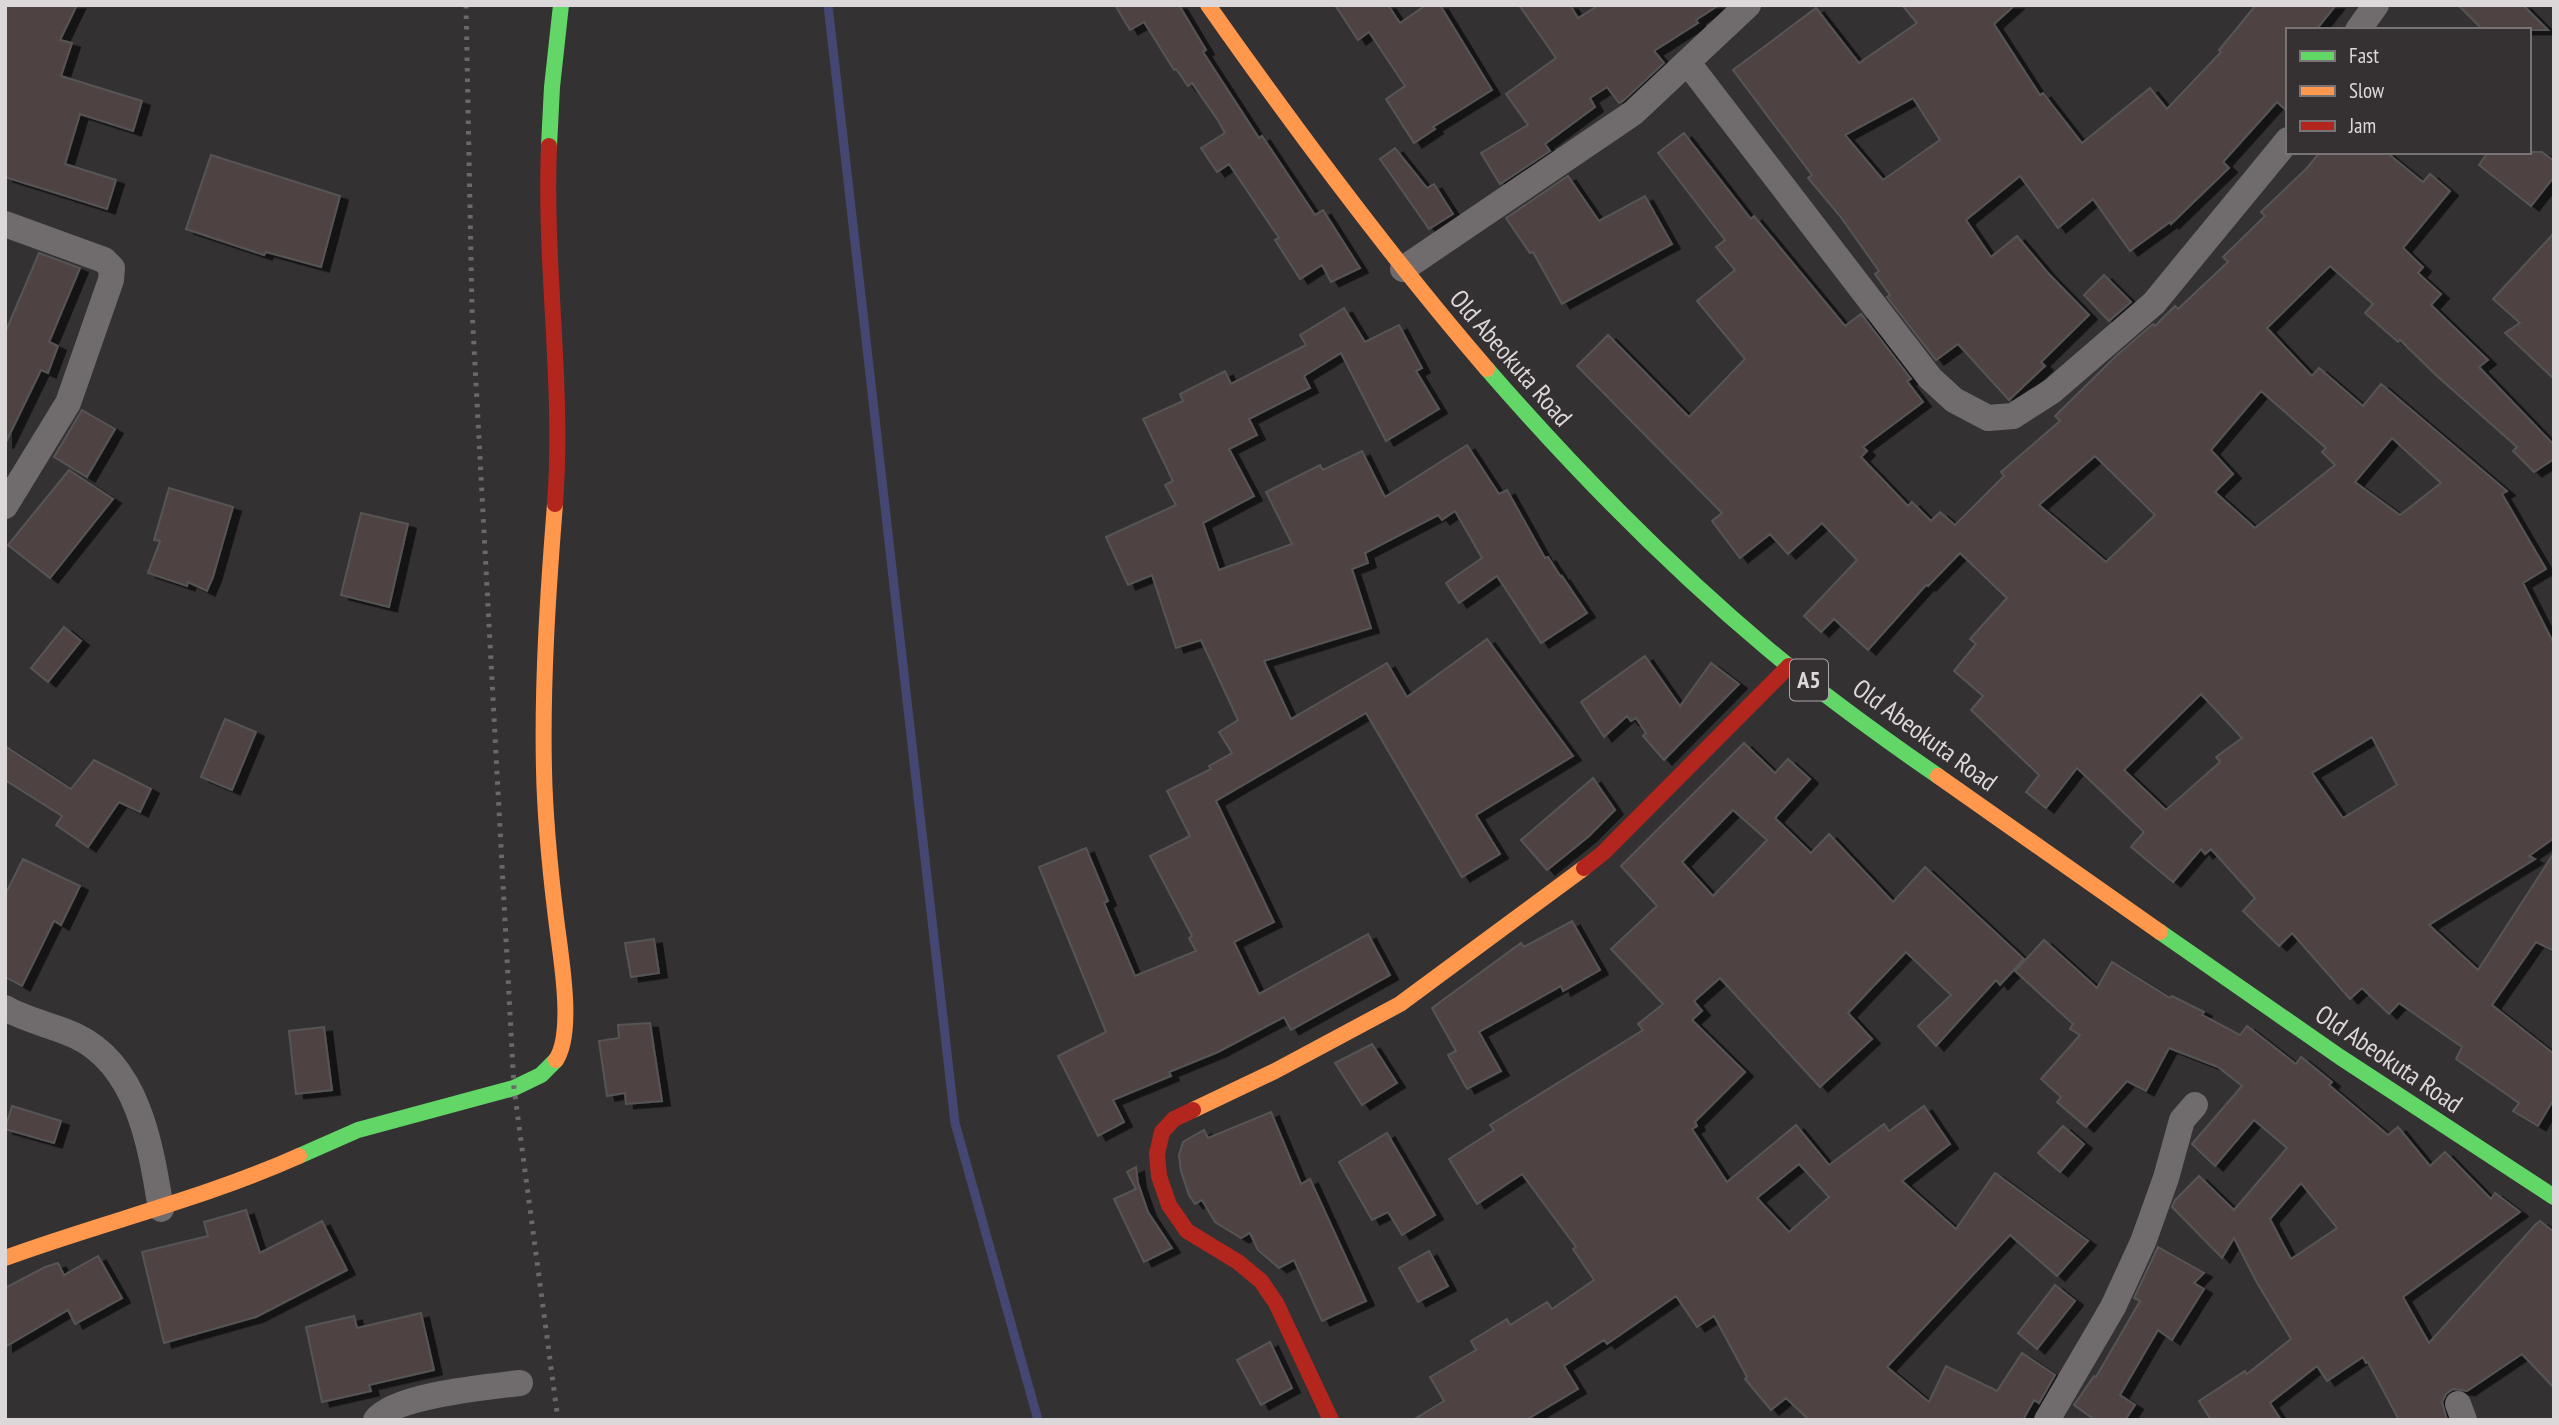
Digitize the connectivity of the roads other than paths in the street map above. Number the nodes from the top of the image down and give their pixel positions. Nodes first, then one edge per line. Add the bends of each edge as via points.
1 (561, 5) edge
2 (1208, 5) edge
3 (1748, 5) edge
4 (2376, 5) edge
5 (2359, 28) edge
6 (1688, 63) junction
7 (2286, 142) edge
8 (5, 224) edge
9 (1403, 269) junction
10 (5, 506) edge
11 (1789, 666) junction
12 (5, 1008) edge
13 (2195, 1105) dead end
14 (2554, 1198) edge
15 (161, 1209) junction
16 (5, 1258) edge
17 (520, 1383) dead end
18 (373, 1418) edge
19 (1331, 1420) edge
20 (2048, 1420) edge

1 - 15 main road via 549,153 557,478 544,770 564,993 565,1026 558,1057 541,1075 514,1088 358,1130 259,1174
2 - 9 main road, Old Abeokuta Road / A5 via 1265,89
3 - 6 street
4 - 5 street
6 - 7 street via 1930,378 1954,400 1988,418 2014,416 2052,391 2154,303
6 - 9 street via 1633,113
8 - 10 street via 104,260 112,268 68,403
9 - 11 main road, Old Abeokuta Road / A5 via 1542,432 1656,547
11 - 14 main road, Old Abeokuta Road / A5 via 2302,1031
11 - 19 main road via 1603,853 1556,891 1400,1004 1174,1119 1162,1132 1158,1176 1169,1205 1187,1231 1261,1281 1276,1303
12 - 15 street via 77,1037 107,1057 136,1103 151,1146
13 - 20 street via 2182,1119 2143,1242 2118,1296
15 - 16 main road
17 - 18 street via 429,1396

